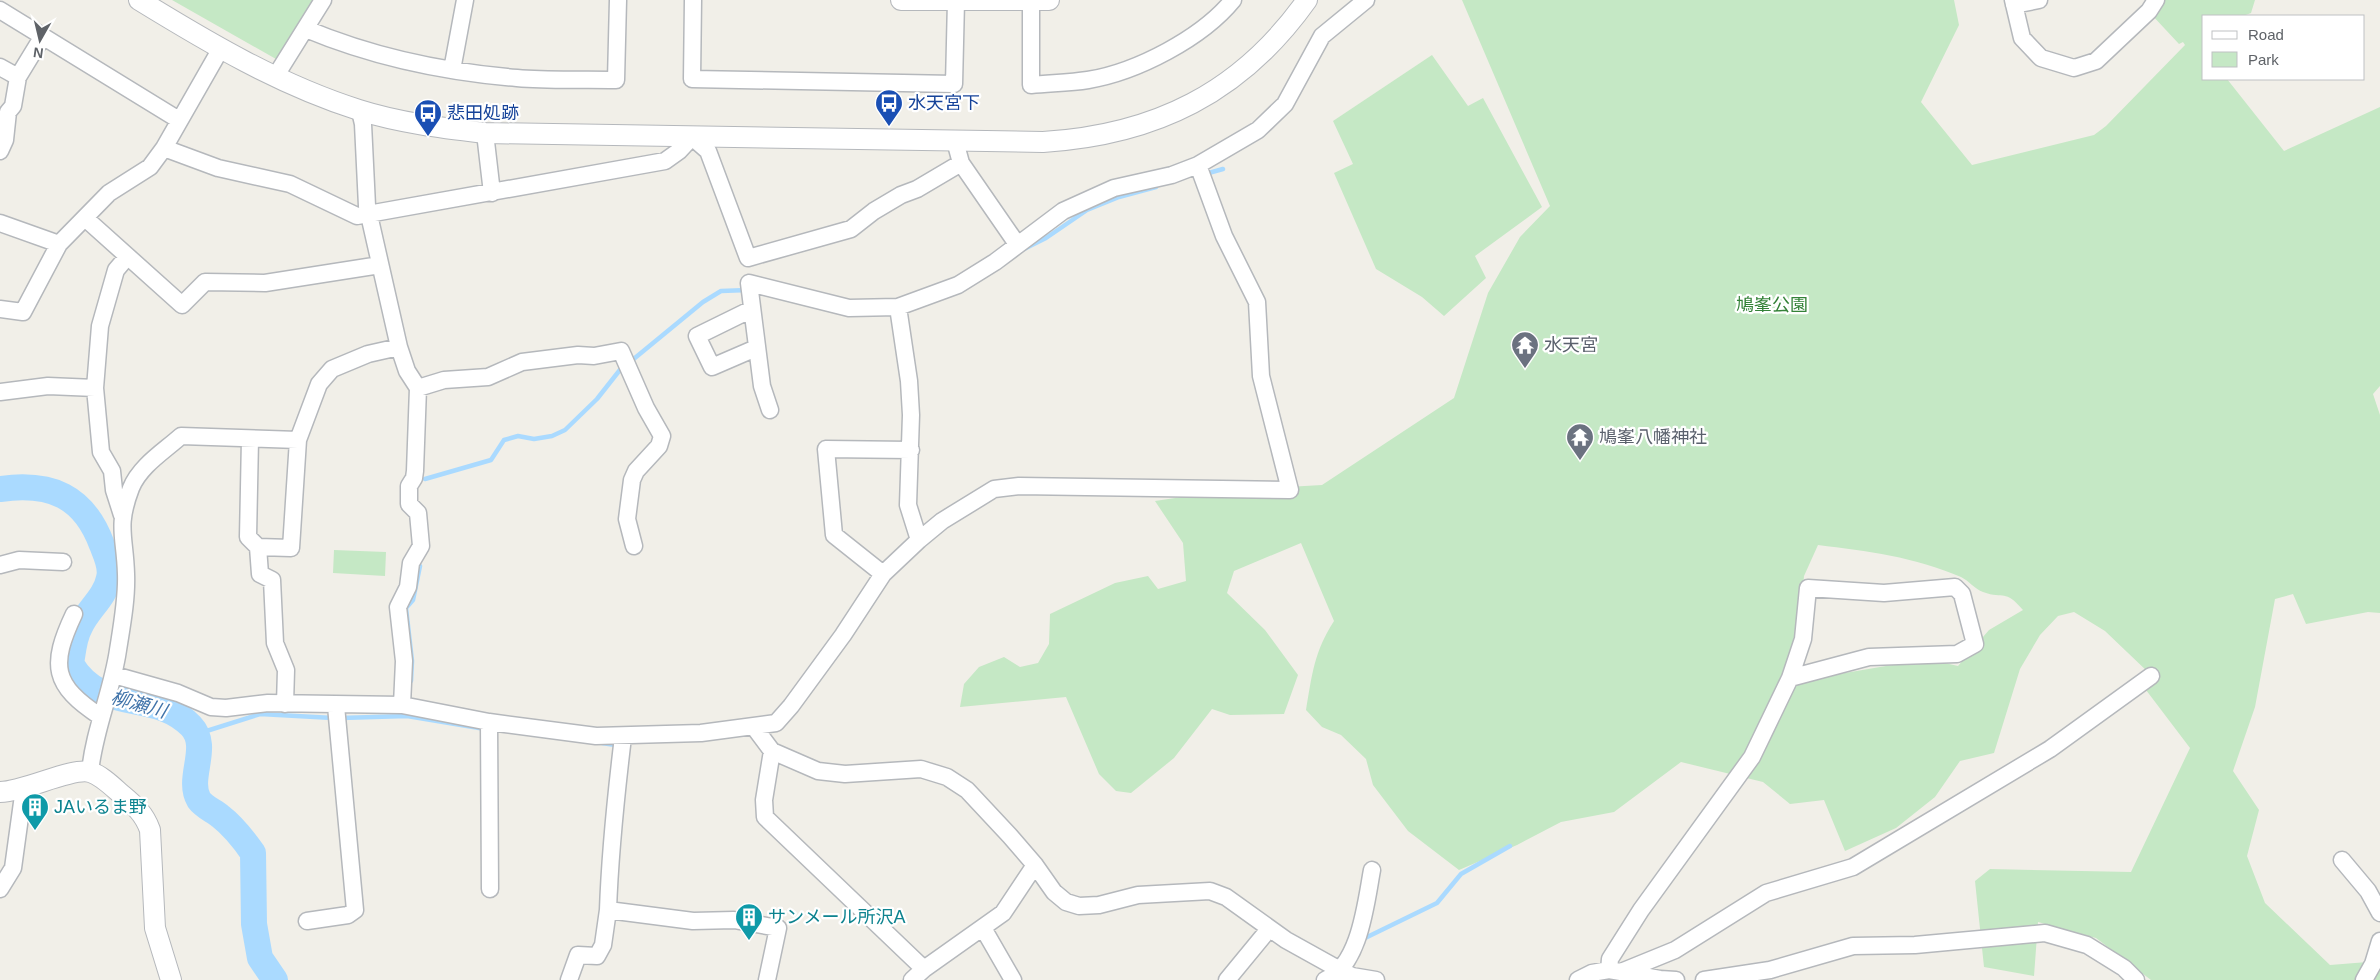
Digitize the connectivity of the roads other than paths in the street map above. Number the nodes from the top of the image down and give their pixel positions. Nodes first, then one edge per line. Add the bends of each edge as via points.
1 (139, 0) edge
2 (323, 0) edge
3 (465, 0) edge
4 (618, 0) edge
5 (693, 0) edge
6 (901, 0) edge
7 (956, 0) edge
8 (1031, 0) edge
9 (1049, 0) edge
10 (1233, 0) edge
11 (1307, 0) edge
12 (1366, 0) edge
13 (2039, 0) edge
14 (2156, 0) edge
15 (2013, 2) edge
16 (0, 10) edge
17 (306, 29) junction
18 (43, 36) junction
19 (220, 50) junction
20 (0, 67) edge
21 (452, 70) junction
22 (18, 77) junction
23 (275, 77) junction
24 (360, 111) junction
25 (179, 120) junction
26 (485, 134) junction
27 (692, 137) junction
28 (955, 141) junction
29 (164, 148) junction
30 (0, 151) edge
31 (961, 164) junction
32 (1198, 165) junction
33 (492, 194) junction
34 (369, 215) junction
35 (85, 218) junction
36 (0, 223) edge
37 (59, 244) junction
38 (1017, 244) junction
39 (127, 257) junction
40 (380, 265) junction
41 (898, 307) junction
42 (0, 309) edge
43 (752, 309) junction
44 (399, 347) junction
45 (756, 348) junction
46 (95, 388) junction
47 (418, 388) junction
48 (0, 392) edge
49 (770, 410) dead end
50 (250, 439) junction
51 (298, 440) junction
52 (911, 450) junction
53 (122, 515) junction
54 (919, 540) junction
55 (258, 546) junction
56 (634, 546) dead end
57 (63, 562) dead end
58 (0, 566) edge
59 (883, 574) junction
60 (74, 614) dead end
61 (114, 675) junction
62 (2151, 676) dead end
63 (1790, 678) junction
64 (285, 704) junction
65 (402, 705) junction
66 (337, 714) junction
67 (101, 717) junction
68 (489, 722) junction
69 (754, 727) junction
70 (623, 737) junction
71 (772, 751) junction
72 (90, 772) junction
73 (24, 788) junction
74 (0, 792) edge
75 (2342, 860) dead end
76 (1035, 865) junction
77 (1372, 870) dead end
78 (0, 889) edge
79 (490, 889) dead end
80 (608, 910) junction
81 (2380, 913) edge
82 (307, 921) dead end
83 (983, 928) junction
84 (1269, 929) junction
85 (2380, 941) edge
86 (1340, 970) junction
87 (1615, 971) junction
88 (918, 975) edge
89 (1367, 979) edge
90 (171, 980) edge
91 (568, 980) edge
92 (767, 980) edge
93 (1013, 980) edge
94 (1227, 980) edge
95 (1325, 980) edge
96 (1578, 980) edge
97 (1676, 980) edge
98 (1704, 980) edge
99 (2136, 980) edge
100 (2364, 980) edge

1 - 19 street
2 - 17 street
3 - 21 street
4 - 21 street via 616,80 518,78
5 - 7 street via 692,80 954,84
6 - 7 street
7 - 8 street
8 - 9 street
8 - 10 street via 1031,85 1089,80 1138,66 1185,41
11 - 28 street via 1267,48 1237,75 1207,96 1140,126 1075,140
12 - 32 street via 1322,36 1285,104 1258,130
13 - 15 street
14 - 15 street via 2149,11 2096,61 2074,68 2041,58 2022,38
16 - 18 street
17 - 21 street via 391,58
17 - 23 street
18 - 22 street
18 - 25 street
19 - 23 street
19 - 25 street
20 - 22 street
22 - 30 street
23 - 24 street
24 - 26 street via 433,127
24 - 34 street via 364,124
25 - 29 street
26 - 27 street
26 - 33 street
27 - 28 street
27 - 31 street via 708,151 748,258 851,229 901,195
27 - 33 street via 665,161
28 - 31 street
29 - 34 street via 218,168 290,184 357,216
29 - 35 street via 150,167 109,193
31 - 38 street
32 - 38 street via 1172,175 1114,188 1063,211
32 - 54 street via 1224,236 1257,302 1261,376 1290,490 1019,486 994,489 942,521
33 - 34 street
34 - 40 street
35 - 37 street
35 - 39 street
36 - 37 street
37 - 42 street via 23,312
38 - 41 street via 996,262 958,285
39 - 40 street via 182,305 205,282 265,283
39 - 46 street via 116,270 100,326
40 - 44 street
41 - 43 street via 849,308 749,283
41 - 52 street via 909,382
43 - 45 street
43 - 45 street via 697,336 712,367
44 - 47 street via 407,371
44 - 51 street via 368,354 332,369 319,384
45 - 49 street via 762,386
46 - 48 street via 48,386
46 - 53 street via 101,452 112,471
47 - 56 street via 444,380 488,377 522,362 621,351 662,436 659,446 632,480 628,519
47 - 65 street via 415,471 409,486 409,504 418,513 422,546 411,563 408,587 398,607 404,661
50 - 51 street
50 - 53 street via 181,436 141,470
50 - 55 street via 248,537
51 - 55 street via 291,548
52 - 54 street via 908,505
52 - 59 street via 826,448 834,535
53 - 61 street via 126,574
54 - 59 street
55 - 64 street via 260,574 272,580 275,643 286,670
57 - 58 street via 19,560
59 - 69 street via 791,706 776,723
60 - 67 street via 58,659 60,676 64,686
61 - 64 street via 178,693 210,707
61 - 67 street
62 - 87 street via 2050,749 1853,867 1766,893 1675,950
63 - 63 street via 1869,657 1956,654 1975,644 1962,594 1955,587 1884,593 1808,588 1803,639
63 - 87 street via 1752,757 1610,958
64 - 66 street
65 - 66 street
65 - 68 street
66 - 82 street via 355,910 348,915
67 - 72 street
68 - 70 street
68 - 79 street
69 - 70 street
69 - 71 street
70 - 80 street via 612,828 614,846
71 - 76 street via 818,770 846,774 921,769 935,772 967,790
71 - 88 street via 764,800 765,817
72 - 73 street via 75,773
72 - 90 street via 138,808 146,819 151,841 154,928
73 - 74 street
73 - 78 street via 13,868
75 - 81 street via 2368,891
76 - 83 street via 1002,913
76 - 84 street via 1054,892 1066,902 1079,906 1099,905 1138,895 1210,891 1226,897
77 - 86 street via 1356,944
80 - 91 street via 603,946 597,956 578,955
80 - 92 street via 692,921 734,920 778,928
83 - 88 street
83 - 93 street
84 - 86 street
84 - 94 street
85 - 100 street
86 - 89 street
86 - 95 street
87 - 96 street via 1592,973
87 - 97 street
98 - 99 street via 1770,970 1853,946 1915,945 2045,933 2087,945 2124,968

